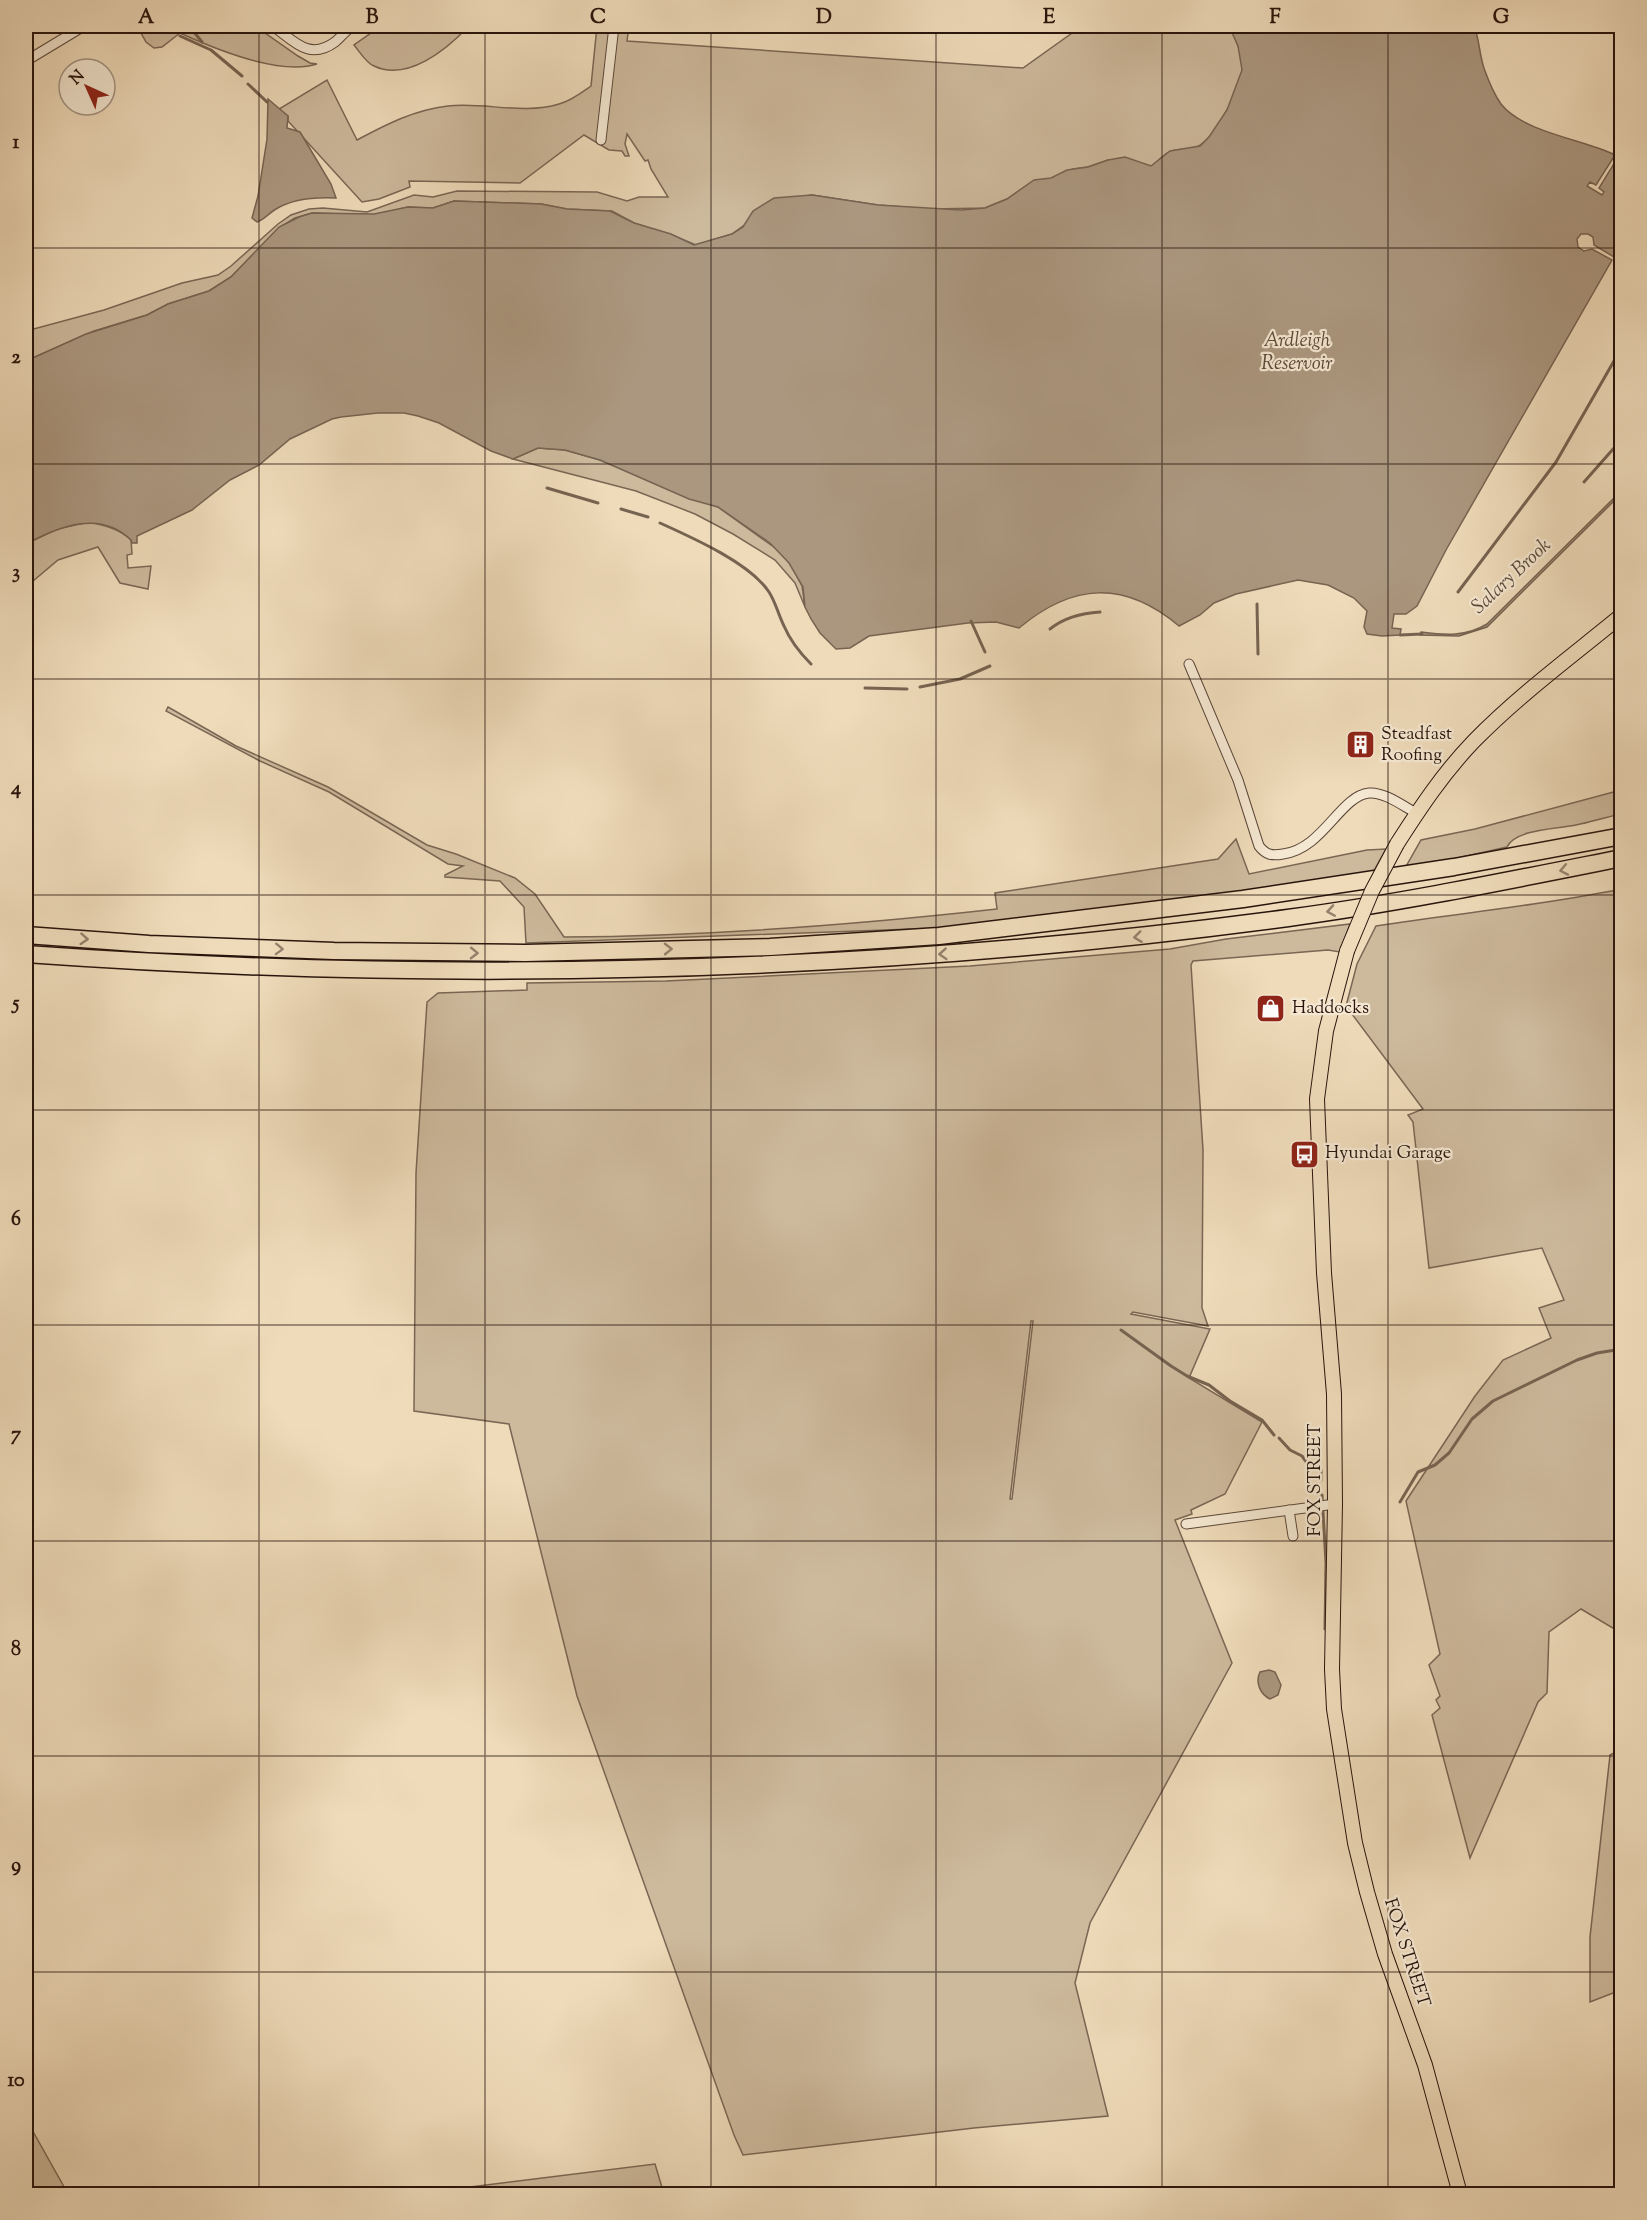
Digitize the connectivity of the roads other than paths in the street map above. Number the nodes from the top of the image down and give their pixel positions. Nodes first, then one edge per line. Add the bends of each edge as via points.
1 (84, 26) edge
2 (273, 26) edge
3 (353, 26) edge
4 (614, 26) edge
5 (26, 61) edge
6 (601, 140) dead end
7 (1622, 615) edge
8 (1189, 664) dead end
9 (1416, 813) junction
10 (1622, 836) edge
11 (1622, 858) edge
12 (26, 935) edge
13 (26, 954) edge
14 (1326, 1505) junction
15 (1289, 1510) junction
16 (1186, 1524) dead end
17 (1293, 1536) dead end
18 (1460, 2194) edge

1 - 5 street
2 - 3 street via 312,51 328,47
4 - 6 street
7 - 9 main road, FOX STREET via 1493,723 1459,758
8 - 9 street via 1264,852 1282,854 1308,846 1357,797 1370,793 1383,795
9 - 14 main road, FOX STREET, bridge via 1372,891 1347,951 1326,1031 1317,1099 1324,1273 1334,1394
12 -> 10 highway via 334,951 525,953 770,947 939,936 1243,899 1454,867
11 -> 13 highway via 1464,890 1292,918 1096,942 791,964 518,972 332,970
14 - 15 street
14 - 18 main road, FOX STREET via 1334,1709 1355,1843 1373,1915 1425,2065
15 - 16 street
15 - 17 street

